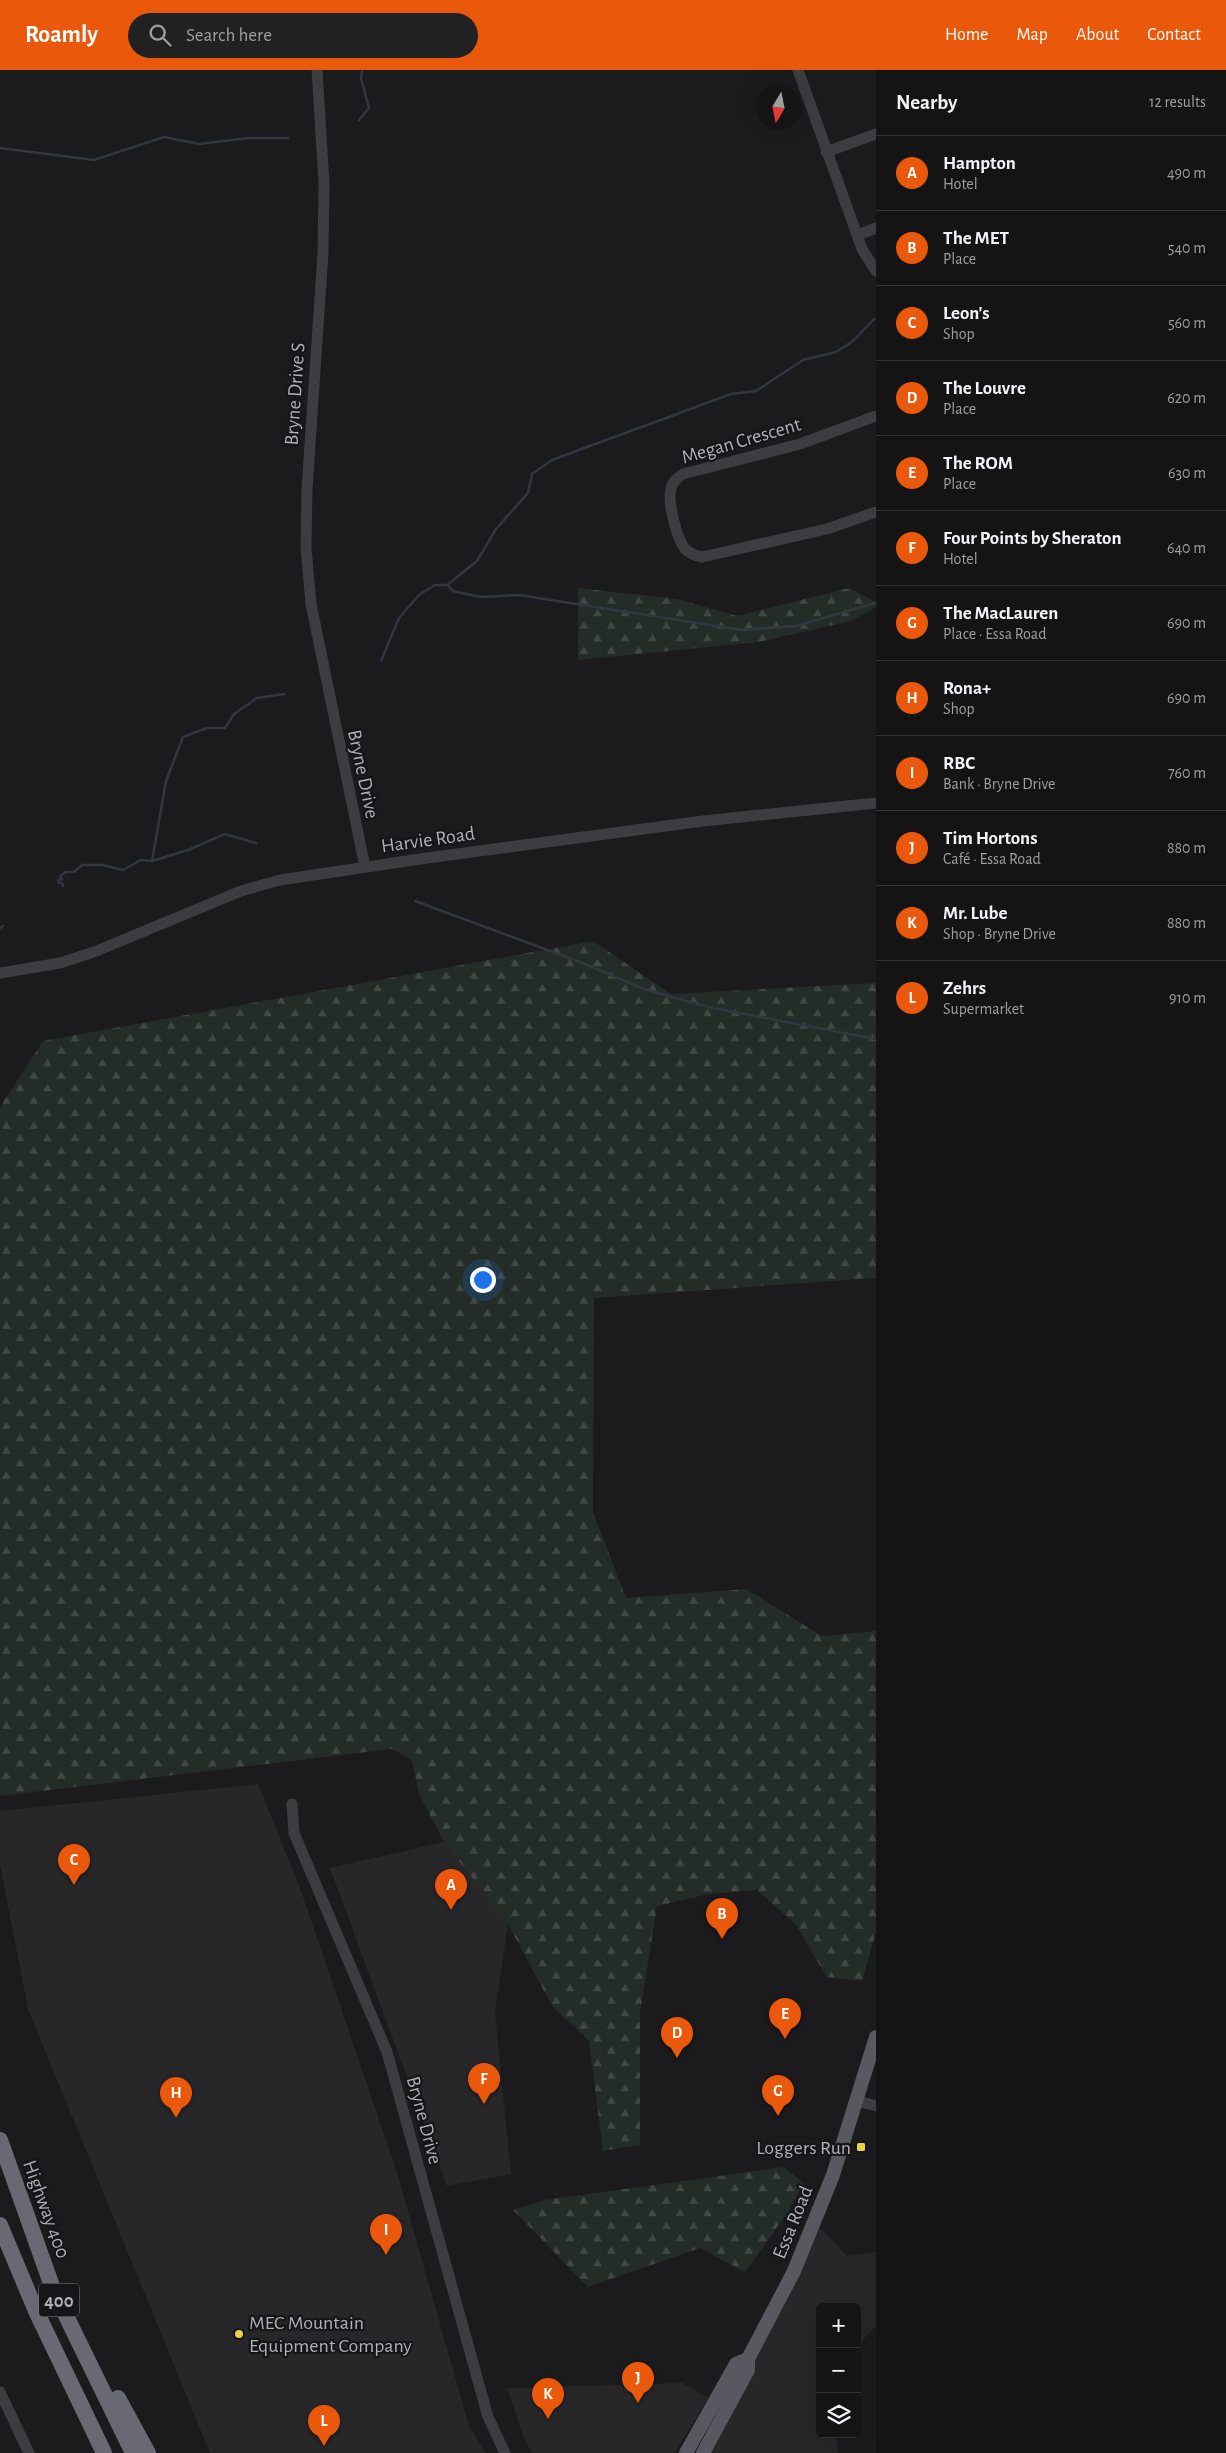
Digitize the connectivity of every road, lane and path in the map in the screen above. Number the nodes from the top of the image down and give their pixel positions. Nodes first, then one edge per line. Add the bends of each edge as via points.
1 (317, 70) edge
2 (798, 70) edge
3 (876, 134) edge
4 (826, 152) junction
5 (876, 228) edge
6 (858, 235) junction
7 (876, 271) edge
8 (876, 416) edge
9 (876, 512) edge
10 (333, 718) joint
11 (876, 803) edge
12 (365, 867) junction
13 (0, 972) edge
14 (292, 1804) dead end
15 (876, 2037) edge
16 (857, 2101) junction
17 (876, 2106) edge
18 (0, 2140) edge
19 (0, 2225) edge
20 (74, 2331) junction
21 (748, 2359) junction
22 (0, 2392) edge
23 (29, 2453) edge
24 (104, 2453) edge
25 (133, 2453) edge
26 (148, 2453) edge
27 (506, 2453) edge
28 (686, 2453) edge
29 (703, 2453) edge

1 - 10 street, Bryne Drive S via 324,183 323,244 306,489 306,548 310,604
2 - 4 street
3 - 4 street
4 - 6 street
5 - 6 street
6 - 7 street via 862,249
8 - 9 street, Megan Crescent via 800,444 683,474 675,480 670,491 681,542 690,553 702,558 826,529
10 - 12 street, Bryne Drive
11 - 12 street, Harvie Road via 703,821
12 - 13 street, Harvie Road via 280,880 241,891 94,952 60,963
14 - 27 street, Bryne Drive via 294,1834 387,2052 488,2417
15 - 16 main road, Essa Road
16 - 17 street
16 - 21 main road, Essa Road via 833,2175 794,2271
18 - 20 highway, Highway 400 / 400 via 53,2289
19 - 24 highway, 400 via 36,2311
20 - 25 highway, Highway 400 / 400
20 - 26 highway via 90,2350
21 - 28 main road, Essa Road via 736,2364
21 - 29 main road, Essa Road via 748,2370
22 - 23 street

